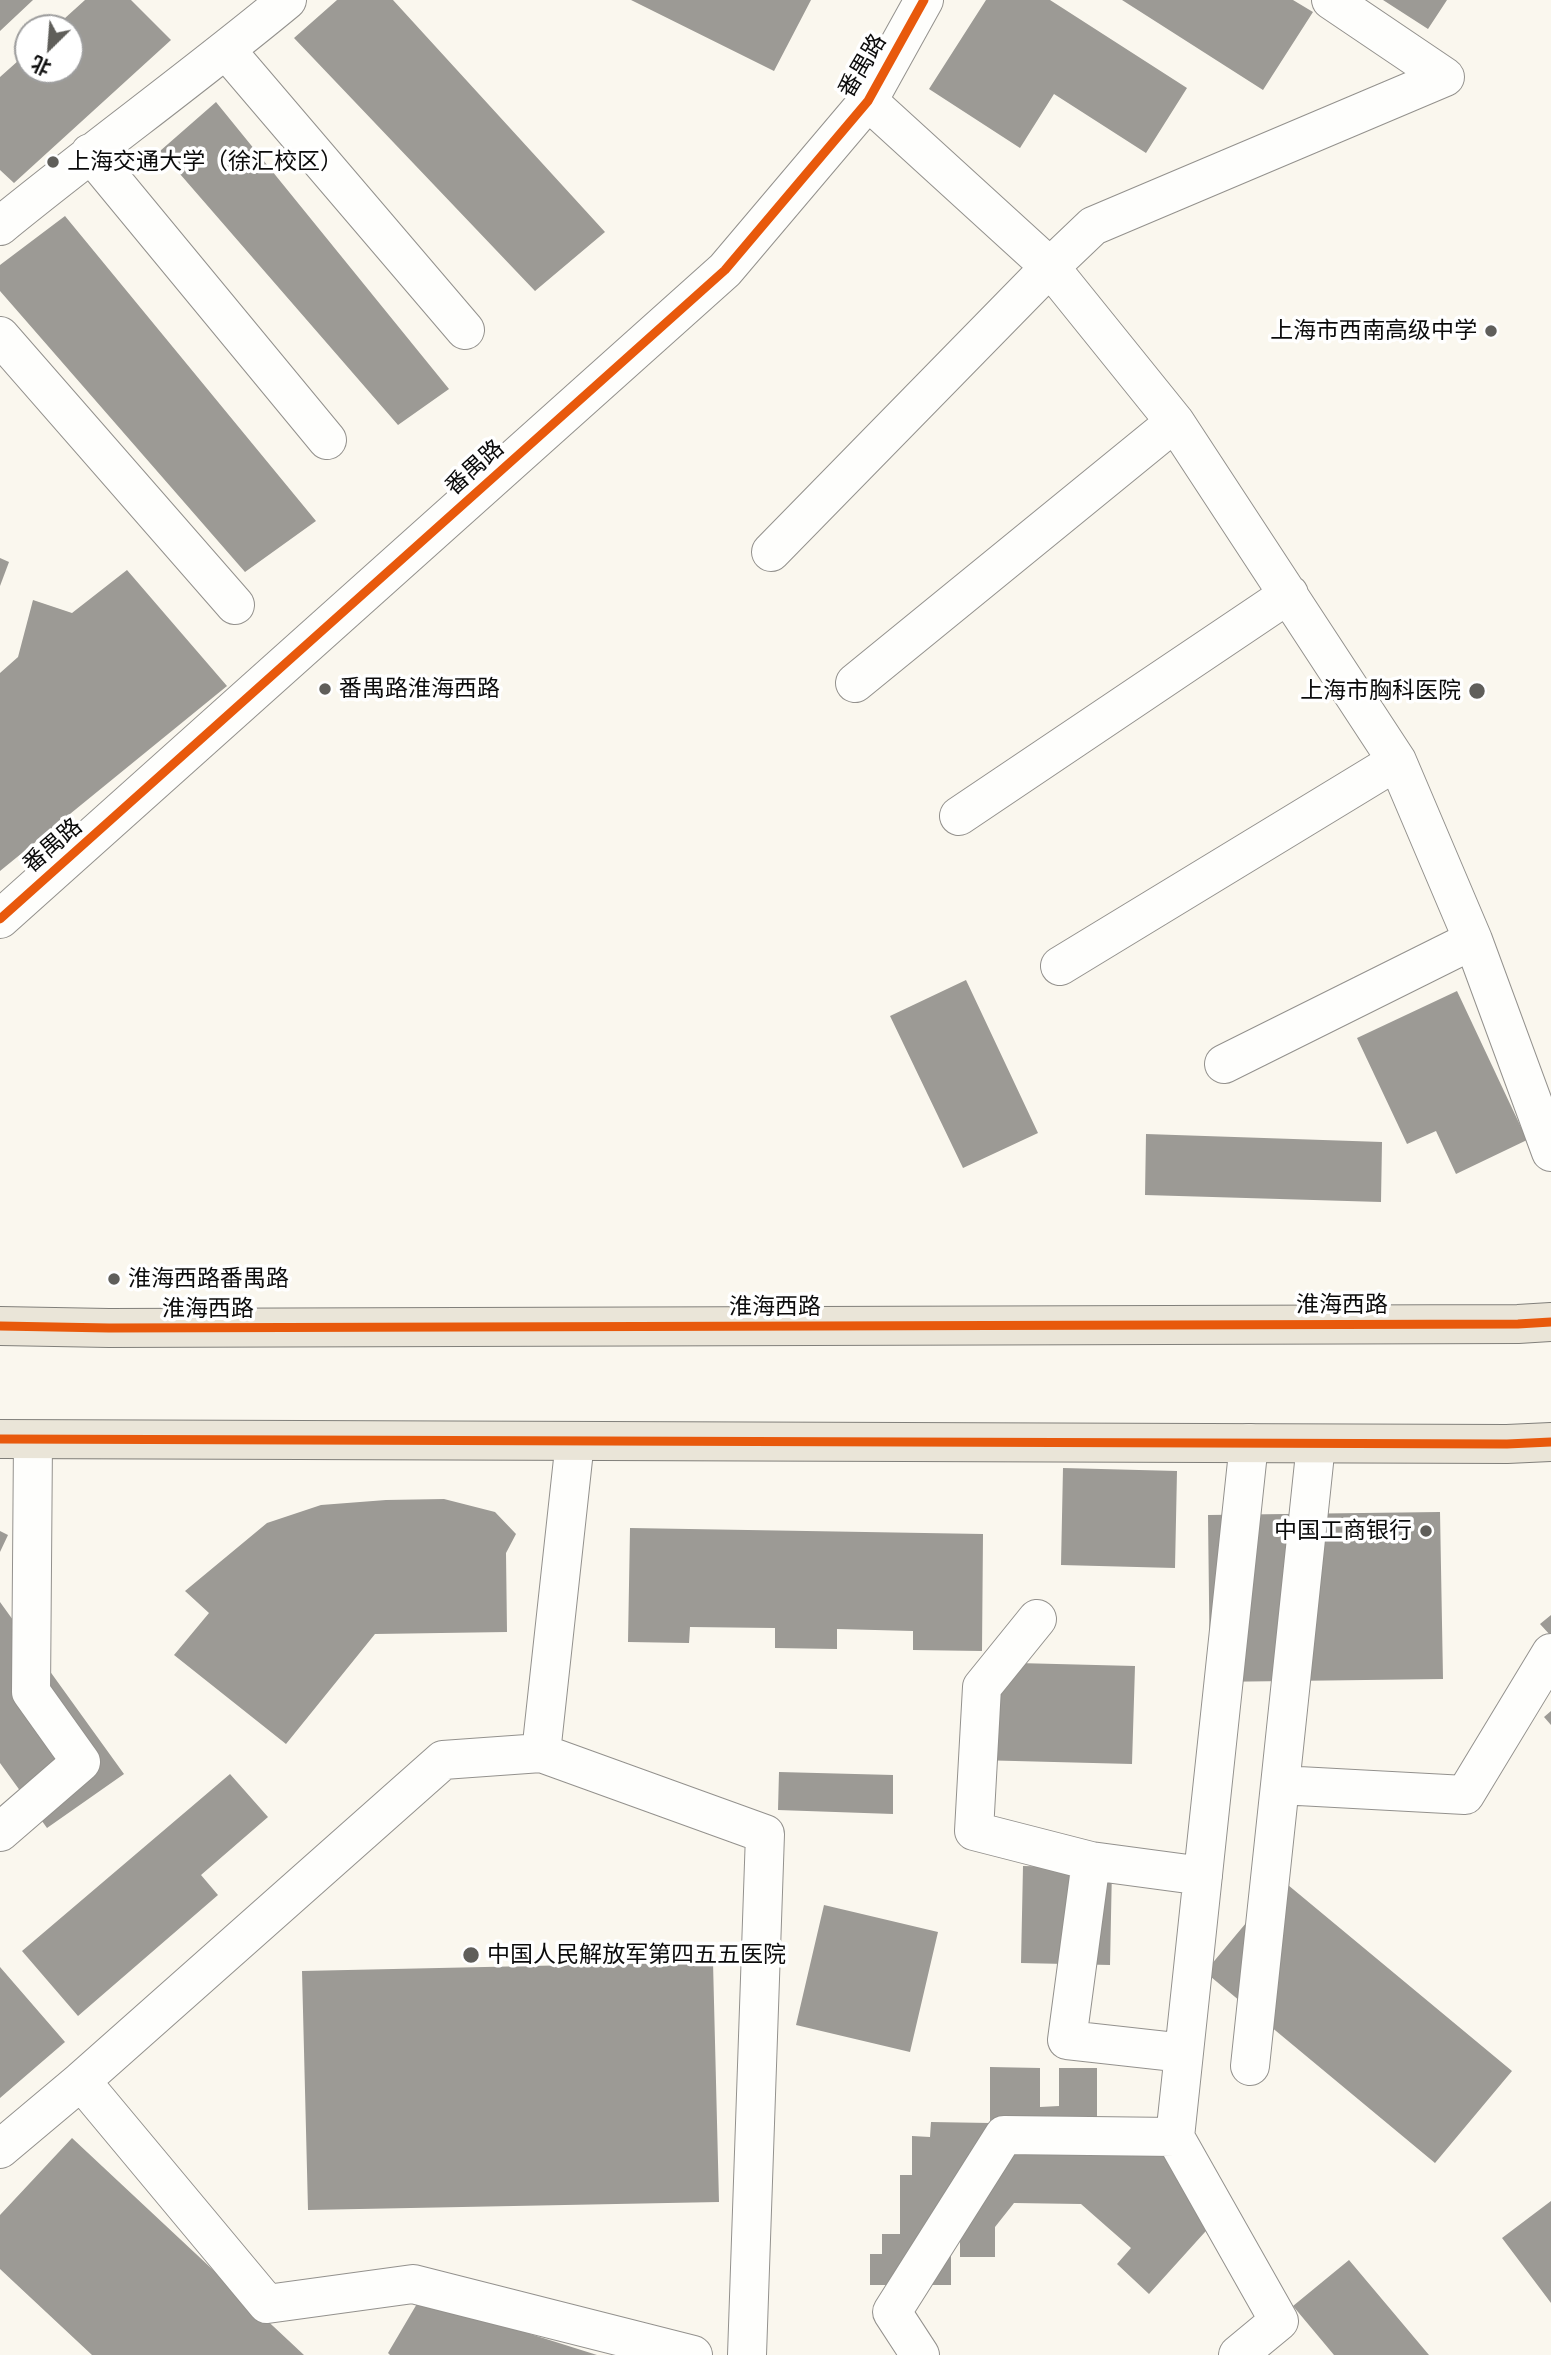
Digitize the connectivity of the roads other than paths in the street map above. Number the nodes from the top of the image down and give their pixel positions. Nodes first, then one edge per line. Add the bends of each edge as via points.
1 (287, 0) edge
2 (924, 0) edge
3 (1331, 0) edge
4 (226, 50) junction
5 (868, 101) junction
6 (90, 153) junction
7 (0, 226) edge
8 (1050, 267) junction
9 (465, 330) dead end
10 (0, 336) edge
11 (1175, 422) junction
12 (327, 440) dead end
13 (771, 552) dead end
14 (1289, 594) junction
15 (235, 606) dead end
16 (855, 683) dead end
17 (1397, 761) junction
18 (959, 816) dead end
19 (0, 919) edge
20 (1473, 940) junction
21 (1060, 965) dead end
22 (1224, 1064) dead end
23 (1551, 1152) edge
24 (1551, 1322) edge
25 (0, 1326) edge
26 (17, 1439) edge
27 (575, 1441) junction
28 (1551, 1442) edge
29 (1249, 1443) junction
30 (1316, 1444) junction
31 (1037, 1619) dead end
32 (1551, 1653) edge
33 (541, 1754) junction
34 (1280, 1785) junction
35 (0, 1832) edge
36 (1091, 1861) junction
37 (1203, 1876) junction
38 (1184, 2053) junction
39 (1250, 2066) dead end
40 (80, 2081) junction
41 (1175, 2137) junction
42 (0, 2149) edge
43 (693, 2355) edge
44 (747, 2355) edge
45 (920, 2355) edge
46 (1238, 2355) edge

1 - 4 street
2 - 5 street, 番禺路
3 - 8 street via 1445,77 1093,226
4 - 6 street
4 - 9 street
5 - 8 street
5 - 19 street, 番禺路 via 724,270
6 - 7 street
6 - 12 street
8 - 11 street
8 - 13 street
10 - 15 street
11 - 14 street
11 - 16 street
14 - 17 street
14 - 18 street
17 - 20 street
17 - 21 street
20 - 22 street
20 - 23 street
24 - 25 main road, 淮海西路
26 - 27 main road
26 - 35 street via 31,1692 81,1762
27 - 29 main road
27 - 33 street
28 - 30 main road
29 - 30 main road
29 - 37 street
30 - 34 street
31 - 36 street via 982,1687 974,1831
32 - 34 street via 1465,1795
33 - 40 street via 443,1760
33 - 44 street via 765,1834
34 - 39 street
36 - 37 street
36 - 38 street via 1067,2040
37 - 38 street
38 - 41 street
40 - 42 street
40 - 43 street via 267,2304 413,2284
41 - 45 street via 1004,2135 892,2312
41 - 46 street via 1279,2321

